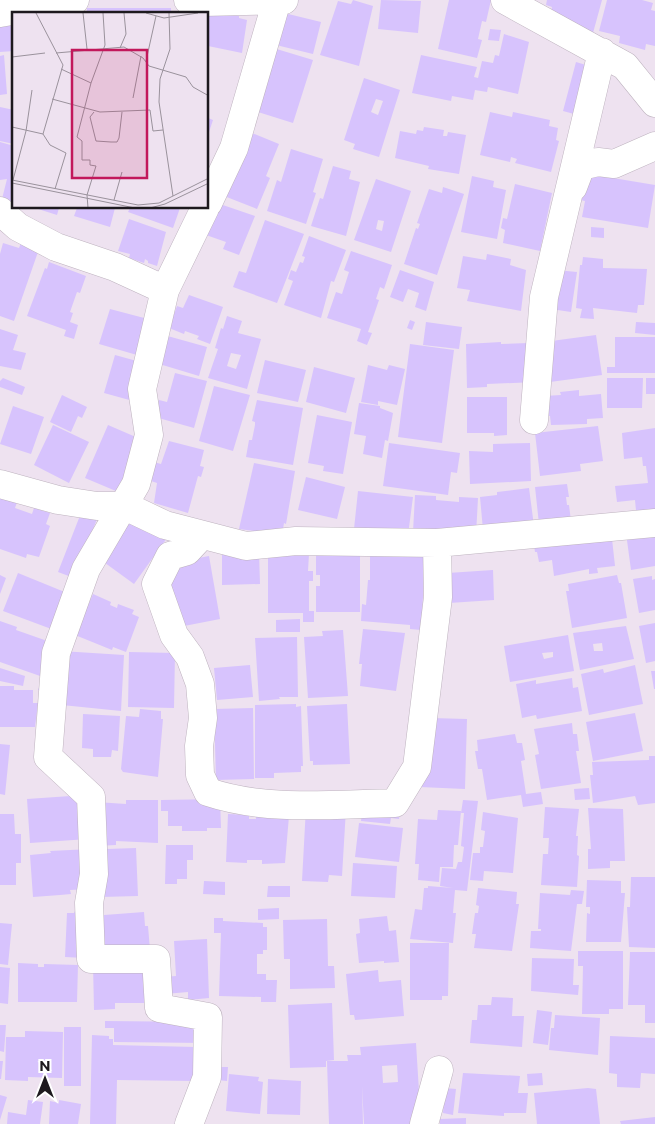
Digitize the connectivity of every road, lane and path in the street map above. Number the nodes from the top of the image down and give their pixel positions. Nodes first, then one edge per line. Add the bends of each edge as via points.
1 (76, 0) edge
2 (188, 0) edge
3 (280, 0) edge
4 (505, 0) edge
5 (0, 13) edge
6 (602, 52) junction
7 (654, 97) edge
8 (655, 146) edge
9 (209, 201) edge
10 (568, 202) junction
11 (205, 209) edge
12 (0, 211) edge
13 (165, 290) junction
14 (534, 420) dead end
15 (0, 484) edge
16 (125, 506) junction
17 (655, 523) edge
18 (201, 536) junction
19 (437, 543) junction
20 (439, 1070) dead end
21 (189, 1124) edge
22 (424, 1124) edge

1 - 5 street
2 - 3 street
3 - 9 street via 234,148
4 - 6 street
6 - 7 street via 625,66
6 - 10 street
8 - 10 street via 614,164 598,162 581,166
10 - 14 street via 544,296
11 - 13 street
12 - 13 street via 18,227 56,247 115,267
13 - 16 street via 142,389 149,435 136,484
15 - 16 street via 58,500
16 - 18 street via 165,526
16 - 21 street via 86,569 56,653 48,757 91,797 94,874 89,903 91,959 156,959 159,1008 208,1017 208,1077
17 - 19 street
18 - 19 street via 246,546 296,541
18 - 19 street via 187,551 170,556 156,584 174,635 190,658 200,684 203,718 199,746 200,775 208,792 230,800 314,806 395,803 417,767 438,597
20 - 22 street

